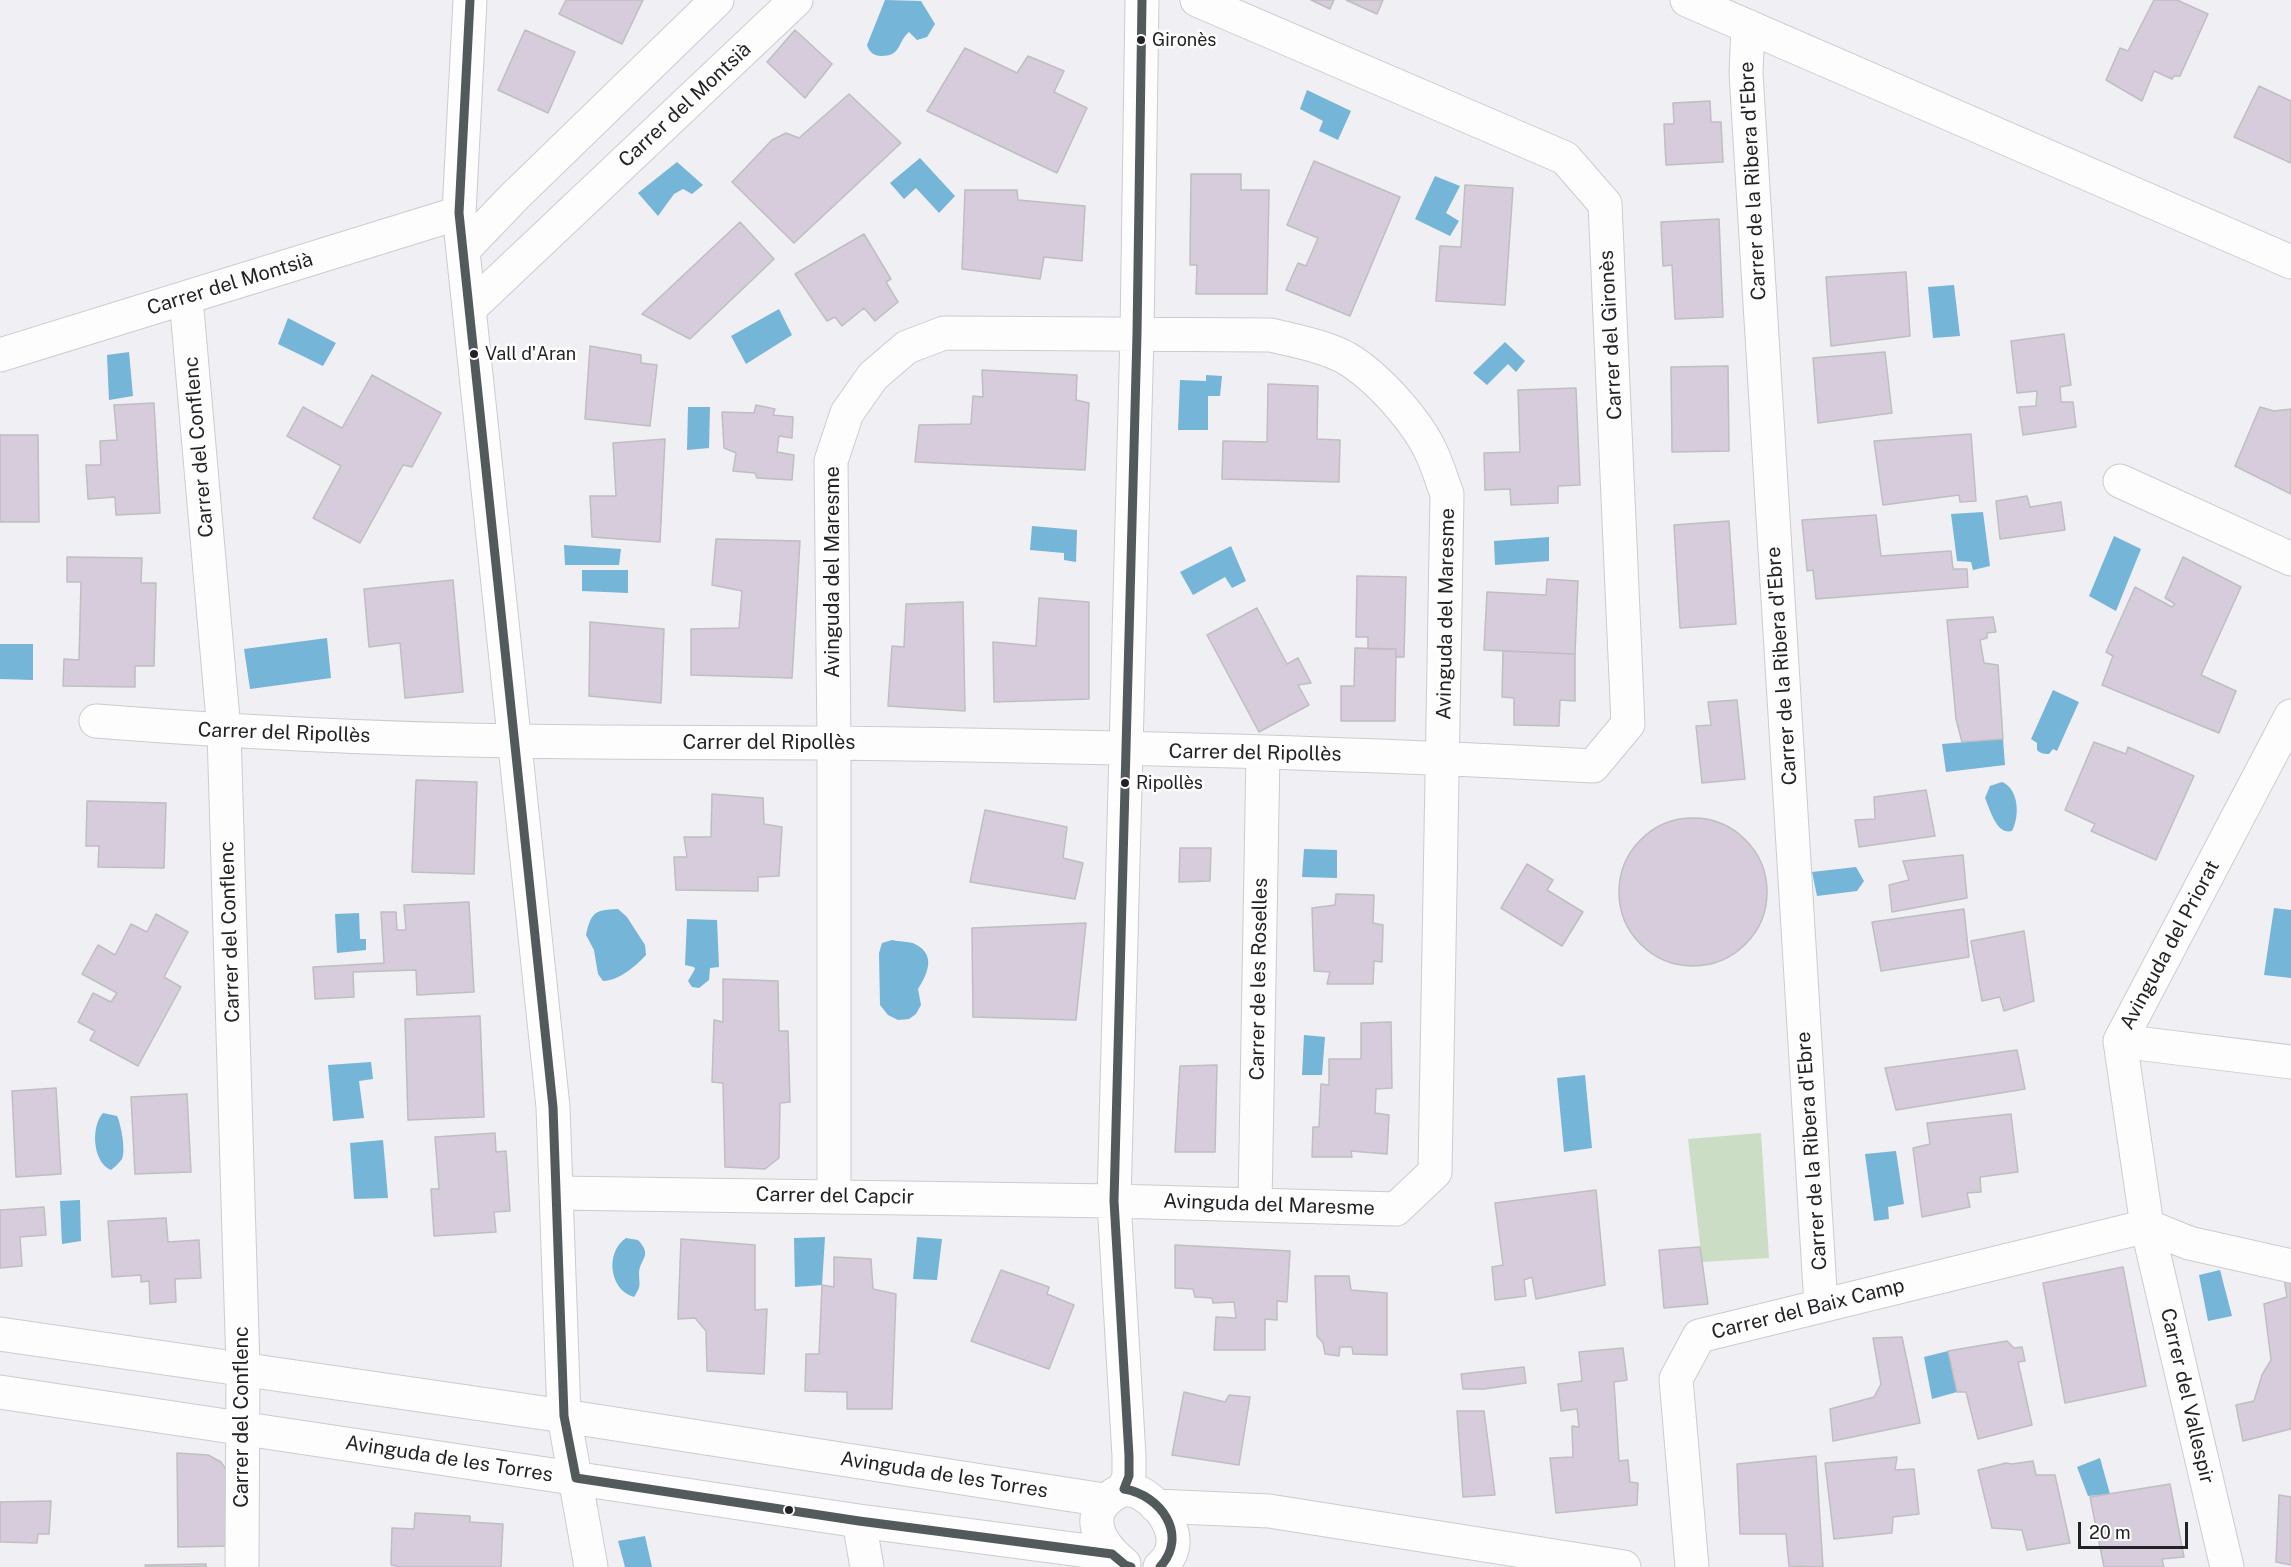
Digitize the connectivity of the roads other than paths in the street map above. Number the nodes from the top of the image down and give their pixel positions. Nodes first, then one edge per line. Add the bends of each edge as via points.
1 (470, 0) edge
2 (717, 0) edge
3 (796, 0) edge
4 (1142, 0) edge
5 (1197, 0) edge
6 (1687, 0) edge
7 (1748, 26) junction
8 (459, 213) junction
9 (464, 249) junction
10 (2291, 262) edge
11 (186, 298) junction
12 (469, 309) junction
13 (1137, 334) junction
14 (0, 355) edge
15 (2120, 481) dead end
16 (2291, 559) edge
17 (2291, 716) edge
18 (96, 721) dead end
19 (224, 731) junction
20 (515, 741) junction
21 (834, 743) junction
22 (1125, 749) junction
23 (1263, 753) junction
24 (1444, 757) junction
25 (2120, 1041) junction
26 (2291, 1062) edge
27 (556, 1193) junction
28 (834, 1195) junction
29 (1114, 1201) junction
30 (1255, 1204) junction
31 (2147, 1226) junction
32 (2291, 1266) edge
33 (1821, 1306) junction
34 (0, 1334) edge
35 (243, 1368) junction
36 (0, 1392) edge
37 (564, 1416) junction
38 (243, 1428) junction
39 (576, 1478) junction
40 (1114, 1494) junction
41 (1156, 1506) junction
42 (859, 1521) junction
43 (1124, 1563) edge
44 (242, 1567) edge
45 (591, 1567) edge
46 (867, 1567) edge
47 (1160, 1567) edge
48 (1624, 1567) edge
49 (1692, 1567) edge
50 (2227, 1567) edge

1 - 8 street
2 - 9 street
3 - 12 street, Carrer del Montsià
4 - 13 street
5 - 24 street, Carrer del Gironès via 1565,158 1605,204 1628,724 1593,766
6 - 7 street
7 - 10 street
7 - 33 street, Carrer de la Ribera d'Ebre via 1746,73
8 - 9 street
8 - 11 street, Carrer del Montsià
9 - 12 street
11 - 14 street, Carrer del Montsià
11 - 19 street, Carrer del Conflenc
12 - 20 street
13 - 21 street, Avinguda del Maresme via 944,333 907,347 873,376 847,413 831,461
13 - 22 street
13 - 24 street, Avinguda del Maresme via 1271,335 1305,343 1345,357 1372,376 1408,417 1432,452 1447,494
15 - 16 street
17 - 25 street, Avinguda del Priorat
18 - 19 street, Carrer del Ripollès
19 - 20 street, Carrer del Ripollès
19 - 35 street, Carrer del Conflenc
20 - 21 street, Carrer del Ripollès
20 - 27 street via 553,1107
21 - 22 street, Carrer del Ripollès
21 - 28 street, Avinguda del Maresme
22 - 23 street, Carrer del Ripollès
22 - 29 street
23 - 24 street, Carrer del Ripollès
23 - 30 street, Carrer de les Roselles
24 - 30 street, Avinguda del Maresme via 1435,1172 1396,1209
25 - 26 street
25 - 31 street, Avinguda del Priorat
27 - 28 street, Carrer del Capcir
27 - 37 street
28 - 29 street, Carrer del Capcir
29 - 30 street, Avinguda del Maresme
29 - 40 street via 1129,1476
31 - 32 street via 2189,1243
31 - 33 street, Carrer del Baix Camp
31 - 50 street, Carrer del Vallespir
33 - 49 street, Carrer del Baix Camp via 1699,1336 1676,1379
34 - 35 street, Avinguda de les Torres
35 - 37 street, Avinguda de les Torres
35 - 38 street, Carrer del Conflenc
36 - 38 street, Avinguda de les Torres
37 - 39 street
37 - 40 street, Avinguda de les Torres
38 - 39 street, Avinguda de les Torres
38 - 44 street, Carrer del Conflenc
39 - 42 street, Avinguda de les Torres
39 - 45 street
40 - 41 street, Avinguda de les Torres via 1141,1493
40 - 43 street via 1097,1516 1097,1527 1105,1546
41 - 47 street via 1173,1531 1170,1559
41 - 48 street via 1269,1511
42 - 43 street, Avinguda de les Torres
42 - 46 street

